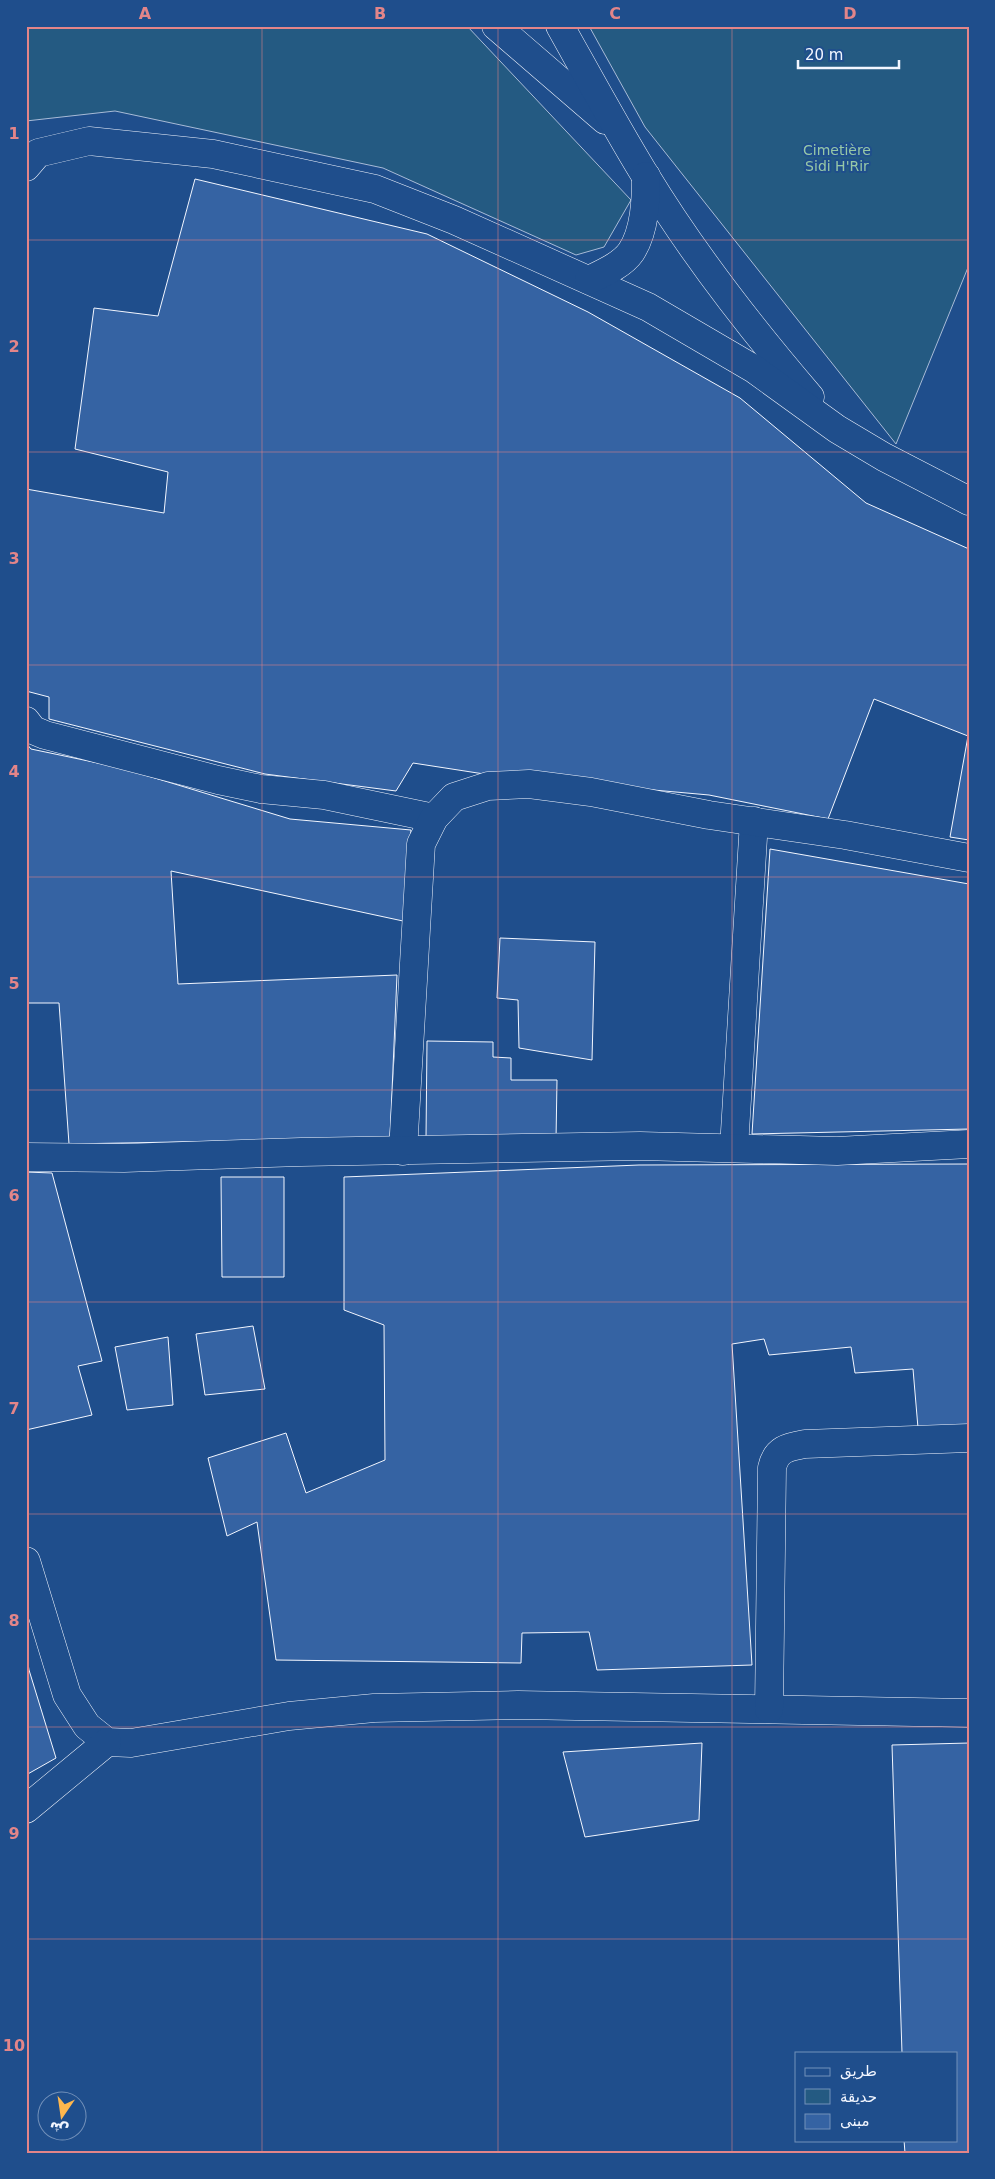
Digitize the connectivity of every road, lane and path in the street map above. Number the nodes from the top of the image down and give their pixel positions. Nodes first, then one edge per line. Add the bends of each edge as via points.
1 (496, 26) edge
2 (560, 26) edge
3 (619, 132) junction
4 (30, 157) edge
5 (646, 176) junction
6 (589, 280) junction
7 (837, 429) junction
8 (969, 501) edge
9 (26, 721) edge
10 (434, 818) junction
11 (754, 821) junction
12 (969, 858) edge
13 (969, 1144) edge
14 (734, 1148) junction
15 (403, 1151) junction
16 (26, 1157) edge
17 (969, 1438) edge
18 (26, 1561) edge
19 (768, 1709) junction
20 (969, 1713) edge
21 (107, 1742) junction
22 (26, 1809) edge

1 - 3 street
2 - 3 street
3 - 5 street
4 - 6 street via 89,141 213,154 375,189
5 - 6 street via 646,198 639,233 630,253 610,270
5 - 7 street via 759,337
6 - 7 street via 696,334 754,369
7 - 8 street
9 - 10 street via 33,730 45,735 218,780 261,789 324,795
10 - 11 street via 454,797 488,786 530,784
10 - 15 street via 421,844
11 - 12 street
11 - 14 street
13 - 14 street via 837,1151
14 - 15 street via 640,1146
15 - 16 street via 124,1158
17 - 19 street via 805,1444 786,1447 774,1458
18 - 21 street via 68,1695 87,1726
19 - 20 street
19 - 21 street via 518,1705 374,1708 289,1716 131,1743
21 - 22 street

